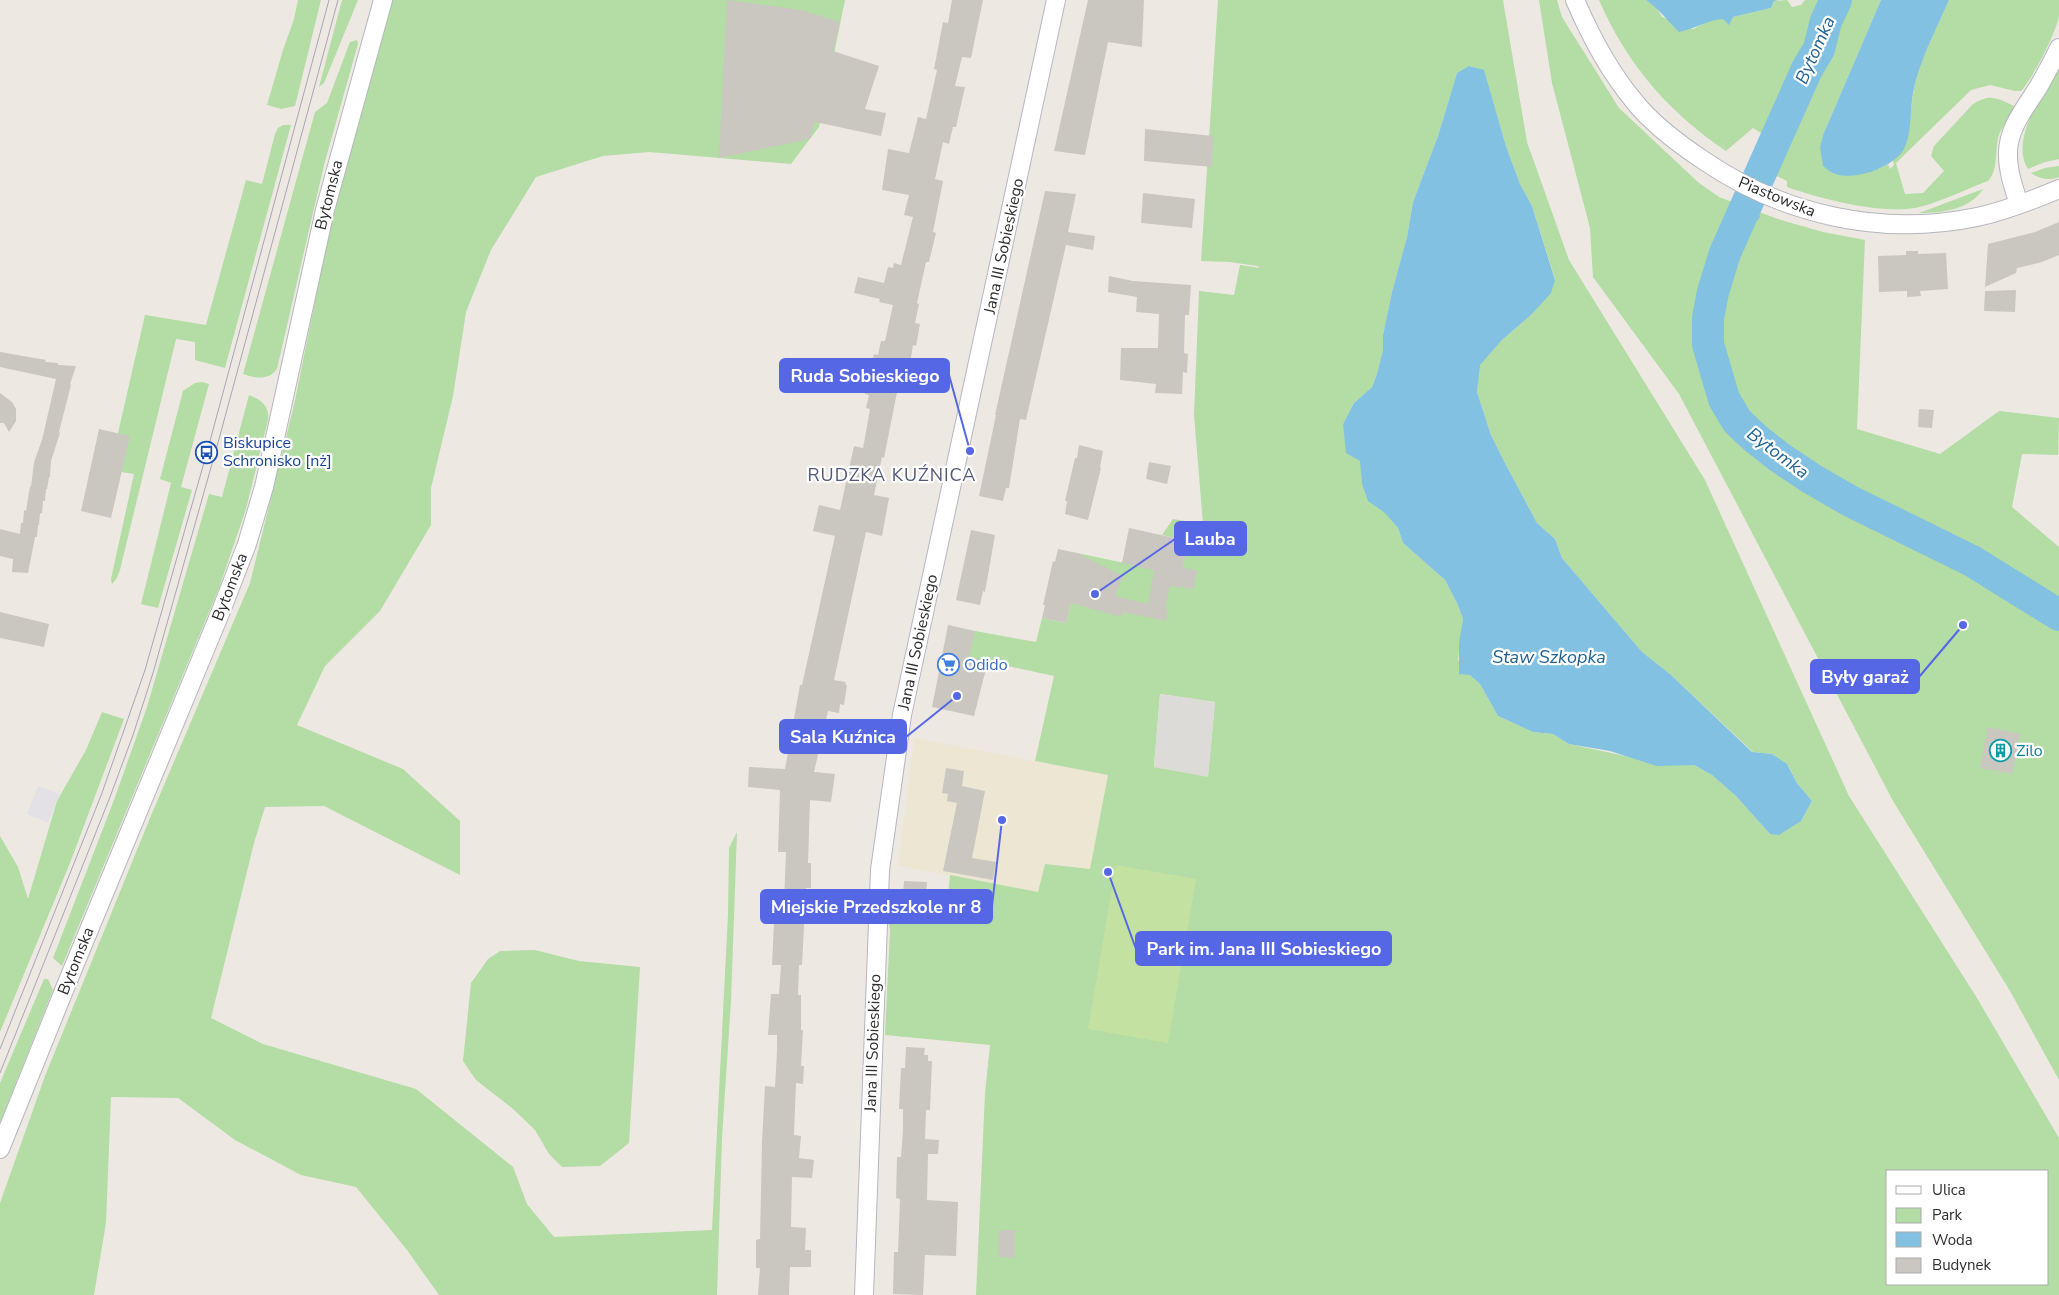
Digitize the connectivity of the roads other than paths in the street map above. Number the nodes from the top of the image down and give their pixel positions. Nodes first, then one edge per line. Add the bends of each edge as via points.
1 (383, 0) edge
2 (1056, 0) edge
3 (1575, 0) edge
4 (2059, 48) edge
5 (2059, 189) edge
6 (2019, 204) junction
7 (0, 1149) edge
8 (864, 1295) edge

1 - 7 street, Bytomska via 325,210 264,487 246,544
2 - 8 street, Jana III Sobieskiego via 902,715 880,870
3 - 6 street, Piastowska via 1607,62 1634,102 1661,128 1746,187 1828,216 1890,224 1928,224 1978,217
4 - 6 street via 2014,125 2010,138 2009,164
5 - 6 street, Piastowska

